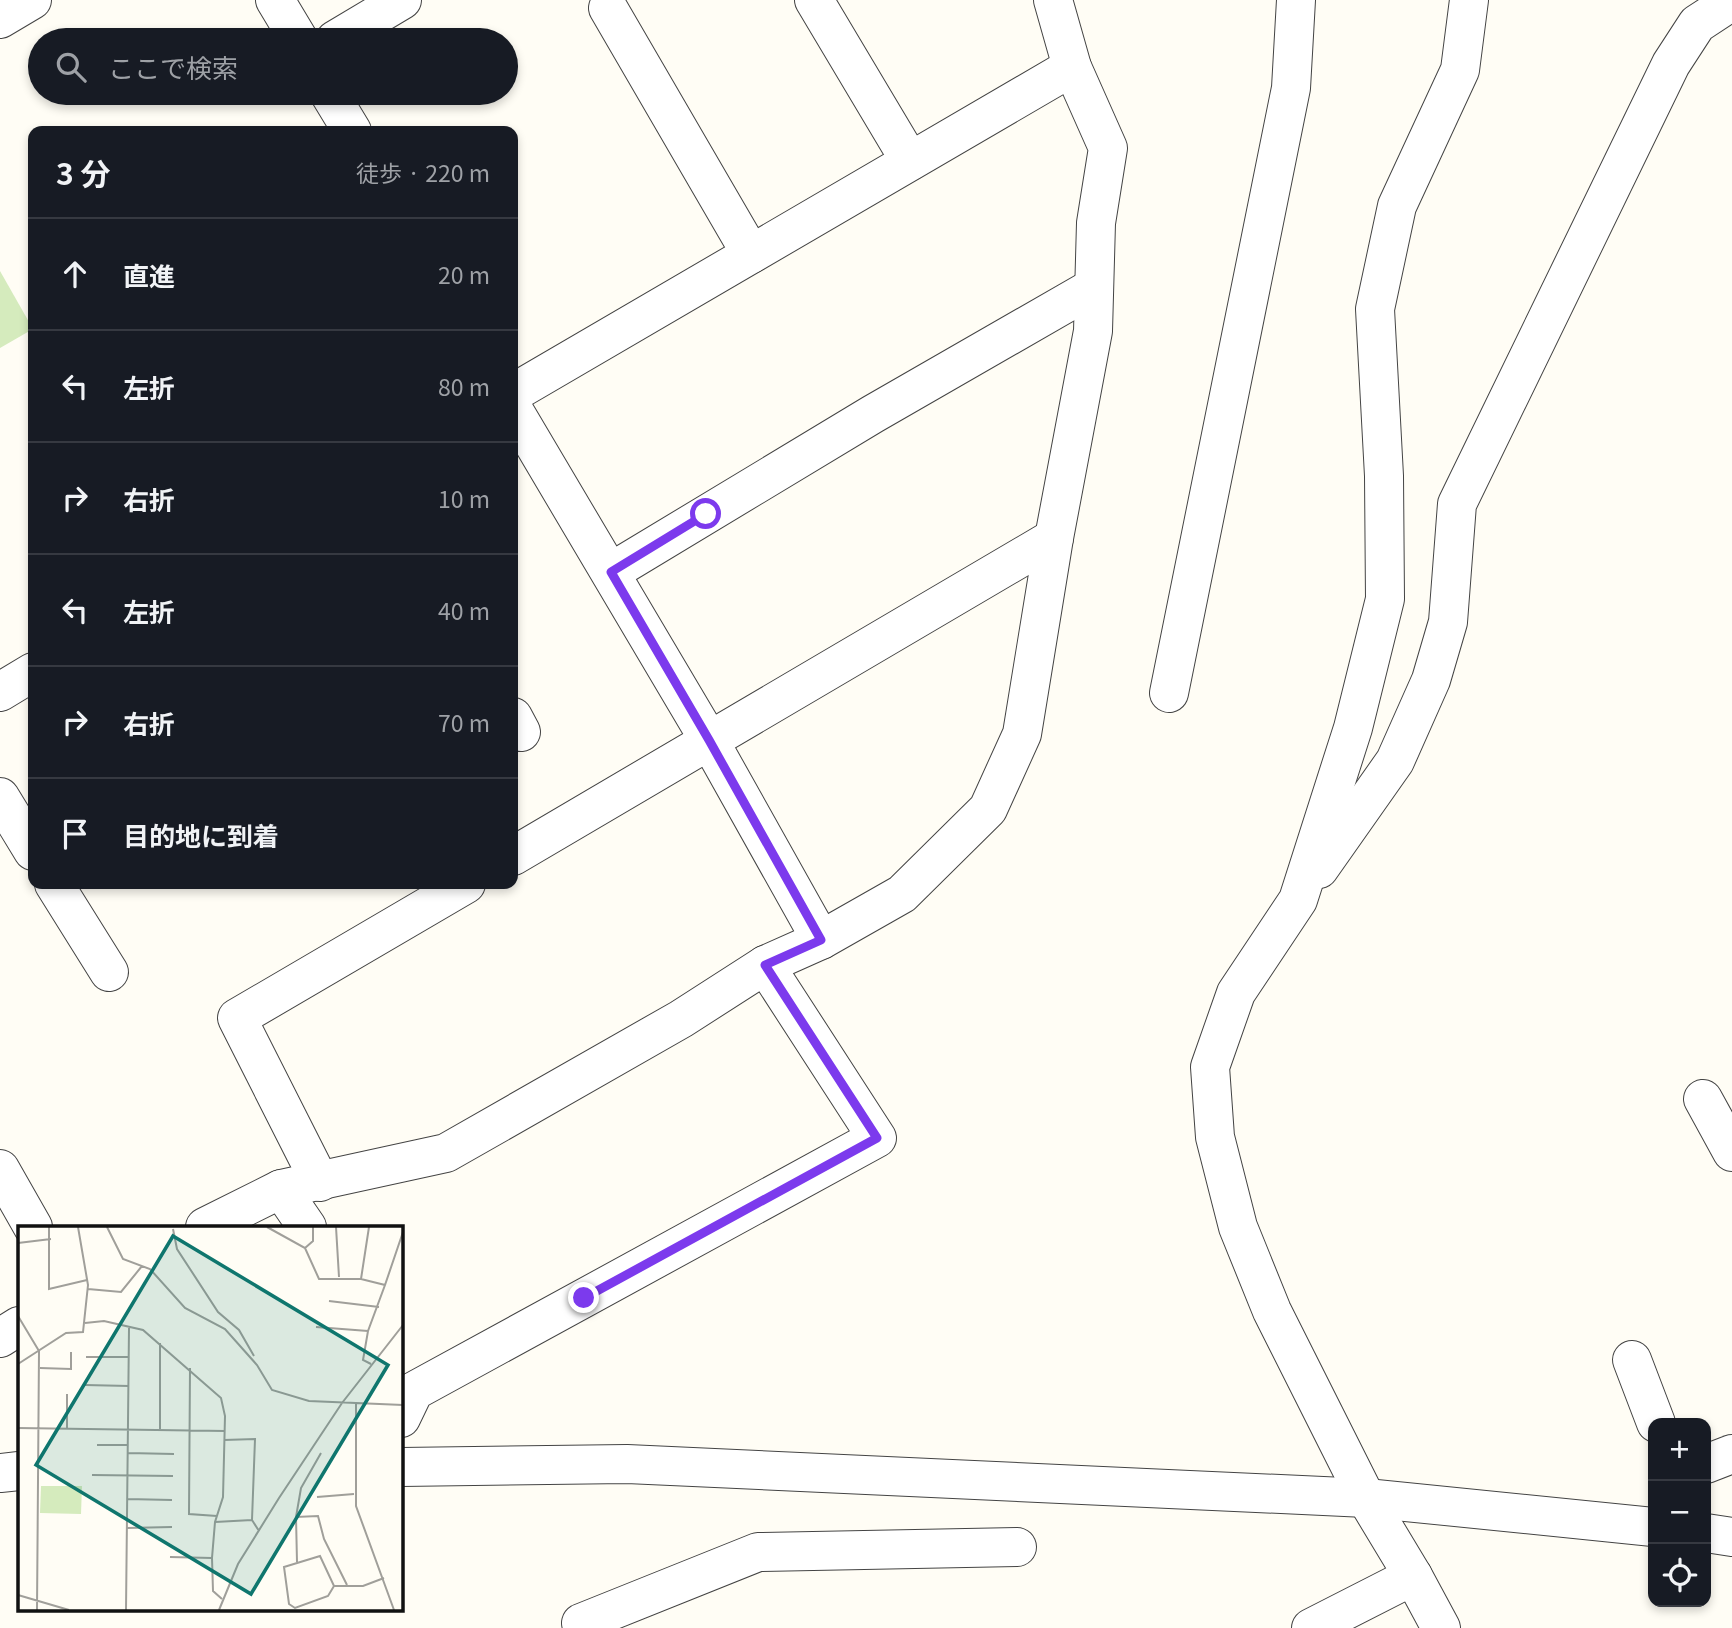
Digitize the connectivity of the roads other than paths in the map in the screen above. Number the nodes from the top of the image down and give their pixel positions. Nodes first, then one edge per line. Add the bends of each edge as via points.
1 (32, 0) edge
2 (275, 0) edge
3 (402, 0) edge
4 (814, 0) edge
5 (1053, 0) edge
6 (1296, 0) edge
7 (1469, 0) edge
8 (1732, 1) edge
9 (608, 8) dead end
10 (0, 19) edge
11 (292, 28) edge
12 (355, 28) edge
13 (1072, 67) junction
14 (336, 105) edge
15 (349, 126) edge
16 (910, 162) junction
17 (751, 254) junction
18 (1094, 288) junction
19 (518, 390) edge
20 (518, 417) edge
21 (1054, 538) junction
22 (611, 572) junction
23 (28, 675) edge
24 (0, 692) edge
25 (1169, 693) dead end
26 (709, 740) junction
27 (0, 797) edge
28 (28, 843) edge
29 (518, 853) edge
30 (57, 889) edge
31 (457, 889) edge
32 (1298, 900) junction
33 (821, 940) junction
34 (765, 965) junction
35 (109, 972) dead end
36 (1703, 1099) dead end
37 (1732, 1152) edge
38 (0, 1169) edge
39 (320, 1182) junction
40 (281, 1189) junction
41 (32, 1226) edge
42 (207, 1226) edge
43 (306, 1226) edge
44 (18, 1327) edge
45 (0, 1338) edge
46 (1632, 1360) dead end
47 (405, 1394) edge
48 (1654, 1418) edge
49 (1732, 1454) edge
50 (1711, 1462) edge
51 (402, 1467) edge
52 (18, 1471) edge
53 (0, 1473) edge
54 (1366, 1498) junction
55 (1648, 1526) edge
56 (1711, 1534) edge
57 (1732, 1537) edge
58 (1017, 1548) dead end
59 (1413, 1576) junction
60 (580, 1626) edge
61 (1311, 1628) edge
62 (1441, 1628) edge

1 - 10 street
2 - 11 street
3 - 12 street
4 - 16 street
5 - 13 street
6 - 25 street via 1291,88
7 - 32 street via 1460,70 1397,206 1375,309 1385,599 1353,728
8 - 32 street via 1698,24 1671,64 1457,504 1448,622 1431,680 1395,761
9 - 17 street
13 - 16 street
13 - 18 street via 1108,148 1096,223
14 - 15 street
16 - 17 street
17 - 19 street
18 - 21 street via 1093,331
18 - 22 street
20 - 22 street
21 - 26 street
21 - 33 street via 1021,734 988,809 902,894
22 - 26 street
23 - 24 street
26 - 29 street
26 - 33 street
27 - 28 street
30 - 35 street
31 - 39 street via 237,1018
32 - 54 street via 1231,1006 1210,1067 1215,1137 1238,1227 1272,1311
33 - 34 street
34 - 39 street via 681,1020 446,1153
34 - 47 street via 877,1138
36 - 37 street
38 - 41 street
39 - 40 street
40 - 42 street
40 - 43 street
44 - 45 street
46 - 48 street
49 - 50 street
51 - 54 street via 627,1464
52 - 53 street
54 - 55 street
54 - 59 street
56 - 57 street
58 - 60 street via 758,1552
59 - 61 street
59 - 62 street

